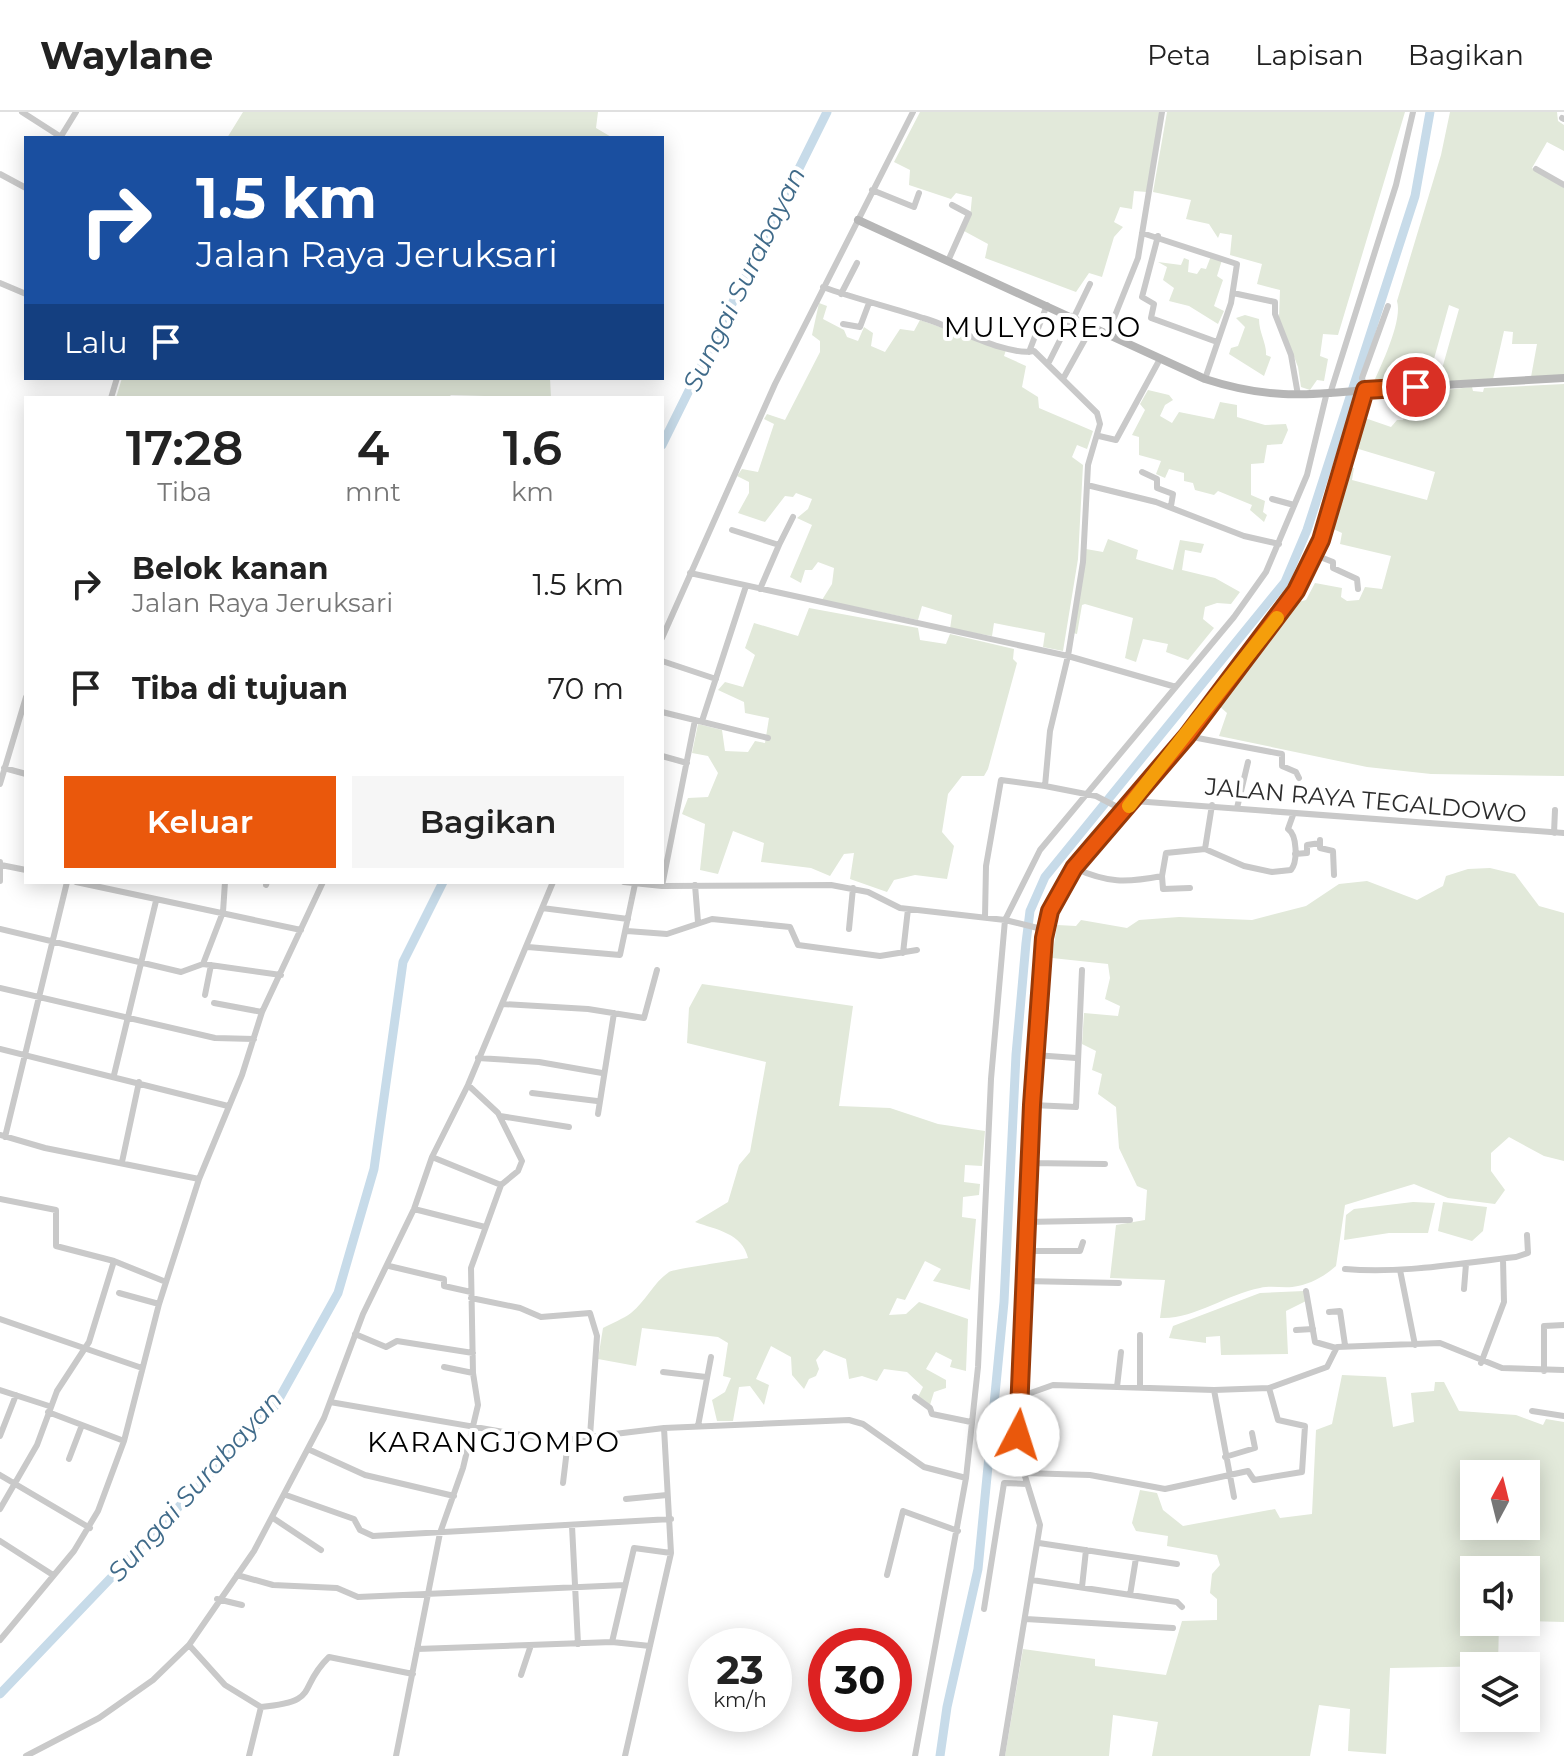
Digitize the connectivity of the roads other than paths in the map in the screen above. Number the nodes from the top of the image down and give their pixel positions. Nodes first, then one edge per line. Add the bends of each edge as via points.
1 (22, 112) edge
2 (76, 112) edge
3 (913, 112) edge
4 (1162, 112) edge
5 (1413, 112) edge
6 (58, 136) edge
7 (62, 136) edge
8 (1536, 169) dead end
9 (0, 174) edge
10 (1564, 185) edge
11 (24, 187) edge
12 (872, 190) junction
13 (919, 193) dead end
14 (952, 205) dead end
15 (858, 220) junction
16 (1142, 233) junction
17 (1158, 236) junction
18 (948, 261) junction
19 (857, 263) dead end
20 (0, 283) edge
21 (1090, 284) dead end
22 (823, 287) junction
23 (24, 293) edge
24 (1233, 293) junction
25 (841, 294) junction
26 (869, 303) junction
27 (1047, 305) junction
28 (1388, 306) dead end
29 (1073, 316) junction
30 (843, 324) dead end
31 (1093, 325) junction
32 (1108, 333) junction
33 (1217, 342) junction
34 (1029, 352) junction
35 (1160, 359) junction
36 (1049, 362) junction
37 (1064, 377) junction
38 (1564, 378) edge
39 (1205, 379) junction
40 (1364, 391) junction
41 (1330, 394) junction
42 (1298, 395) junction
43 (1099, 436) junction
44 (1142, 472) dead end
45 (1087, 485) junction
46 (1272, 499) dead end
47 (1294, 505) junction
48 (1171, 506) junction
49 (793, 517) dead end
50 (732, 530) dead end
51 (1279, 544) junction
52 (779, 545) junction
53 (1318, 556) junction
54 (693, 574) junction
55 (746, 586) junction
56 (760, 589) junction
57 (1358, 589) dead end
58 (664, 634) edge
59 (1068, 656) junction
60 (664, 662) edge
61 (716, 679) junction
62 (1176, 687) junction
63 (24, 703) edge
64 (664, 712) edge
65 (698, 720) junction
66 (1187, 736) junction
67 (768, 738) dead end
68 (664, 757) edge
69 (1248, 762) dead end
70 (687, 763) junction
71 (2, 772) edge
72 (24, 774) edge
73 (1299, 778) dead end
74 (0, 784) edge
75 (1045, 786) junction
76 (1092, 795) junction
77 (1134, 801) junction
78 (1212, 805) junction
79 (1237, 808) junction
80 (1555, 810) dead end
81 (1125, 811) junction
82 (1293, 815) junction
83 (1551, 833) junction
84 (1564, 833) edge
85 (1205, 849) junction
86 (1295, 854) junction
87 (1, 864) edge
88 (24, 867) edge
89 (1074, 868) junction
90 (1334, 875) dead end
91 (664, 876) edge
92 (1162, 876) junction
93 (0, 881) edge
94 (67, 884) edge
95 (84, 884) edge
96 (225, 884) edge
97 (322, 884) edge
98 (552, 884) edge
99 (635, 884) edge
100 (695, 885) junction
101 (662, 886) joint
102 (853, 888) junction
103 (1190, 888) dead end
104 (156, 901) junction
105 (545, 909) junction
106 (908, 909) junction
107 (223, 912) junction
108 (985, 917) junction
109 (628, 919) junction
110 (1008, 921) junction
111 (698, 922) junction
112 (0, 929) edge
113 (849, 929) dead end
114 (301, 930) junction
115 (1043, 930) junction
116 (627, 931) junction
117 (53, 941) junction
118 (530, 947) junction
119 (917, 950) dead end
120 (903, 953) junction
121 (140, 961) junction
122 (207, 964) junction
123 (657, 970) dead end
124 (1082, 970) dead end
125 (281, 975) junction
126 (0, 988) edge
127 (205, 995) dead end
128 (40, 998) junction
129 (214, 1003) dead end
130 (502, 1004) junction
131 (262, 1012) junction
132 (614, 1013) junction
133 (126, 1018) junction
134 (254, 1039) junction
135 (0, 1049) edge
136 (1038, 1055) junction
137 (27, 1056) junction
138 (478, 1058) junction
139 (1076, 1058) junction
140 (602, 1073) junction
141 (114, 1075) junction
142 (139, 1082) junction
143 (468, 1085) junction
144 (532, 1093) dead end
145 (597, 1101) junction
146 (1036, 1105) junction
147 (228, 1106) junction
148 (598, 1114) dead end
149 (500, 1116) junction
150 (569, 1127) dead end
151 (3, 1136) edge
152 (432, 1157) junction
153 (122, 1162) junction
154 (1033, 1164) junction
155 (1105, 1164) dead end
156 (199, 1179) junction
157 (501, 1185) junction
158 (0, 1199) edge
159 (414, 1209) junction
160 (1130, 1220) dead end
161 (1030, 1222) junction
162 (485, 1227) junction
163 (1527, 1235) dead end
164 (1083, 1242) dead end
165 (1029, 1251) junction
166 (1503, 1259) junction
167 (114, 1261) junction
168 (1466, 1264) junction
169 (389, 1266) junction
170 (1345, 1269) dead end
171 (1400, 1270) junction
172 (1028, 1281) junction
173 (166, 1282) junction
174 (1119, 1283) dead end
175 (1464, 1289) dead end
176 (1306, 1291) dead end
177 (119, 1293) dead end
178 (473, 1297) junction
179 (159, 1304) junction
180 (1329, 1312) dead end
181 (0, 1319) edge
182 (1564, 1325) edge
183 (1313, 1329) junction
184 (1296, 1330) dead end
185 (355, 1334) junction
186 (1140, 1335) dead end
187 (1345, 1345) junction
188 (1415, 1345) junction
189 (1336, 1348) junction
190 (83, 1349) junction
191 (1121, 1352) dead end
192 (473, 1353) junction
193 (711, 1357) dead end
194 (1481, 1363) junction
195 (444, 1367) dead end
196 (142, 1368) junction
197 (1564, 1370) edge
198 (1544, 1371) junction
199 (663, 1372) dead end
200 (473, 1373) junction
201 (706, 1377) junction
202 (1140, 1386) junction
203 (1117, 1387) junction
204 (1269, 1388) junction
205 (0, 1390) edge
206 (1214, 1390) junction
207 (16, 1395) junction
208 (1022, 1396) junction
209 (915, 1397) dead end
210 (330, 1402) junction
211 (48, 1409) junction
212 (1532, 1411) dead end
213 (1564, 1416) edge
214 (966, 1422) junction
215 (82, 1425) junction
216 (698, 1426) junction
217 (471, 1427) junction
218 (664, 1428) junction
219 (1252, 1433) dead end
220 (0, 1436) edge
221 (590, 1436) junction
222 (124, 1441) junction
223 (568, 1441) junction
224 (310, 1450) junction
225 (1225, 1457) junction
226 (69, 1459) dead end
227 (1024, 1473) junction
228 (0, 1475) edge
229 (1228, 1477) junction
230 (966, 1478) junction
231 (563, 1483) dead end
232 (1027, 1484) junction
233 (16, 1485) junction
234 (286, 1495) junction
235 (452, 1495) junction
236 (667, 1495) junction
237 (1234, 1497) dead end
238 (626, 1499) dead end
239 (0, 1509) edge
240 (273, 1518) junction
241 (671, 1519) junction
242 (572, 1526) junction
243 (90, 1528) junction
244 (958, 1531) junction
245 (438, 1534) junction
246 (0, 1541) edge
247 (1039, 1543) junction
248 (321, 1550) dead end
249 (1086, 1550) junction
250 (671, 1553) junction
251 (1136, 1558) junction
252 (1177, 1564) dead end
253 (53, 1575) junction
254 (237, 1575) junction
255 (887, 1575) dead end
256 (1032, 1580) junction
257 (625, 1585) junction
258 (574, 1587) junction
259 (1082, 1587) junction
260 (424, 1592) junction
261 (1130, 1595) junction
262 (217, 1599) junction
263 (242, 1605) dead end
264 (1182, 1607) dead end
265 (984, 1609) dead end
266 (1026, 1619) junction
267 (1173, 1628) dead end
268 (0, 1640) edge
269 (612, 1642) junction
270 (578, 1644) junction
271 (189, 1645) junction
272 (531, 1645) junction
273 (650, 1646) junction
274 (417, 1649) junction
275 (409, 1673) junction
276 (521, 1675) dead end
277 (261, 1707) junction
278 (26, 1756) edge
279 (249, 1756) edge
280 (396, 1756) edge
281 (625, 1756) edge
282 (915, 1756) edge
283 (1002, 1756) edge

1 - 6 street
2 - 7 street
3 - 12 street
4 - 16 street
5 - 41 street via 1396,185
8 - 10 street
9 - 11 street
12 - 13 street via 914,207
12 - 15 street
14 - 18 street via 969,214
15 - 18 street
15 - 22 street
16 - 17 street
16 - 32 street via 1138,258
17 - 24 street via 1235,261
17 - 33 street via 1142,297 1154,304 1151,317
18 - 27 street
19 - 25 street
20 - 23 street
21 - 29 street
22 - 25 street
22 - 54 street
24 - 33 street
24 - 42 street via 1275,302
25 - 26 street
26 - 30 street via 860,327
26 - 34 street
27 - 29 street
27 - 34 street
28 - 40 street via 1362,378
29 - 31 street
29 - 36 street
31 - 32 street
31 - 37 street
32 - 35 street
33 - 39 street
34 - 36 street
35 - 39 street
35 - 43 street via 1116,440
36 - 37 street
37 - 43 street via 1097,413
38 - 40 street
39 - 42 street via 1257,394
40 - 41 street
40 - 53 street
41 - 42 street
41 - 47 street
43 - 45 street
44 - 48 street via 1157,479 1157,488 1173,494
45 - 48 street
45 - 59 street via 1083,562
46 - 47 street
47 - 51 street
48 - 51 street via 1244,536
49 - 52 street
50 - 52 street
51 - 62 street via 1249,598
52 - 56 street
53 - 57 street via 1357,579
53 - 66 street
54 - 55 street
54 - 58 street
55 - 56 street
55 - 61 street
56 - 59 street
59 - 62 street
59 - 75 street via 1050,731
60 - 61 street
61 - 65 street
62 - 76 street
63 - 71 street
64 - 65 street
65 - 67 street
65 - 70 street
66 - 73 street via 1282,754 1282,766
66 - 77 street
68 - 70 street
69 - 79 street
70 - 91 street
71 - 72 street
71 - 74 street
75 - 76 street
75 - 108 street via 1001,780 986,866
76 - 81 street
76 - 110 street via 1040,850
77 - 78 street, JALAN RAYA TEGALDOWO
77 - 81 street
78 - 79 street, JALAN RAYA TEGALDOWO
78 - 85 street
79 - 82 street, JALAN RAYA TEGALDOWO
80 - 83 street
81 - 89 street
82 - 83 street, JALAN RAYA TEGALDOWO
82 - 86 street via 1288,829
83 - 84 street, JALAN RAYA TEGALDOWO
85 - 86 street via 1272,872 1293,869
85 - 92 street via 1166,853
86 - 90 street via 1307,853 1307,845 1320,841 1320,848 1333,851
87 - 88 street
87 - 93 street
89 - 92 street via 1116,883
89 - 115 street
92 - 103 street via 1163,889
94 - 117 street
95 - 104 street
96 - 107 street
97 - 114 street
98 - 105 street
99 - 101 street
99 - 109 street
100 - 101 street
100 - 102 street
100 - 111 street
102 - 106 street
102 - 113 street
104 - 107 street
104 - 121 street
105 - 109 street
105 - 118 street
106 - 108 street
106 - 120 street
107 - 114 street
107 - 122 street
108 - 110 street
109 - 116 street
110 - 115 street
110 - 214 street via 991,1079 986,1240
111 - 116 street via 667,934
111 - 120 street via 790,927 798,945 880,956
112 - 117 street
114 - 125 street
115 - 136 street
116 - 118 street via 620,955
117 - 121 street
117 - 128 street
118 - 130 street
119 - 120 street
121 - 122 street via 181,972
121 - 133 street
122 - 125 street
122 - 127 street
123 - 132 street via 646,1017
124 - 139 street
125 - 131 street
126 - 128 street
128 - 133 street
128 - 137 street
129 - 131 street
130 - 132 street
130 - 138 street
131 - 134 street
132 - 140 street
133 - 134 street via 215,1038
133 - 141 street
134 - 147 street
135 - 137 street
136 - 139 street
136 - 146 street
137 - 141 street
137 - 151 street
138 - 140 street
138 - 143 street
139 - 146 street via 1076,1107
140 - 145 street
141 - 142 street
142 - 147 street
142 - 153 street
143 - 149 street
143 - 152 street
144 - 145 street
145 - 148 street
146 - 154 street
147 - 156 street
149 - 150 street
149 - 157 street via 522,1161
151 - 153 street
152 - 157 street
152 - 159 street
153 - 156 street
154 - 155 street
154 - 161 street
156 - 173 street
157 - 162 street
158 - 167 street via 56,1210 56,1246
159 - 162 street
159 - 169 street
160 - 161 street
161 - 165 street
162 - 178 street via 471,1268
163 - 166 street via 1527,1254
164 - 165 street via 1080,1251
165 - 172 street
166 - 168 street
166 - 194 street via 1504,1302
167 - 173 street
167 - 190 street
168 - 171 street
168 - 175 street
169 - 178 street via 444,1279 445,1286
169 - 185 street
170 - 171 street
171 - 188 street
172 - 174 street
172 - 208 street
173 - 179 street
176 - 183 street
177 - 179 street
178 - 192 street
178 - 221 street via 541,1317 590,1313 597,1336
179 - 196 street
180 - 187 street via 1340,1312
181 - 190 street
182 - 198 street via 1544,1326
183 - 184 street
183 - 189 street via 1315,1342
185 - 192 street via 387,1347 397,1341
185 - 210 street
186 - 202 street
187 - 188 street
187 - 189 street
188 - 194 street via 1449,1346
189 - 204 street via 1327,1367
190 - 196 street
190 - 211 street
191 - 203 street
192 - 200 street
193 - 201 street
194 - 198 street
195 - 200 street
196 - 222 street
197 - 198 street
199 - 201 street
200 - 217 street via 478,1405
201 - 216 street
202 - 203 street
202 - 206 street
203 - 208 street via 1053,1385
204 - 206 street
204 - 229 street via 1278,1420 1305,1426 1303,1472 1254,1480 1248,1471
205 - 207 street
206 - 225 street
207 - 211 street
207 - 220 street
208 - 227 street via 1018,1435
209 - 214 street via 930,1414
210 - 217 street
210 - 224 street
211 - 215 street
211 - 233 street
212 - 213 street
214 - 230 street
215 - 222 street
215 - 226 street
216 - 218 street
216 - 230 street via 855,1421 924,1467
217 - 223 street
217 - 235 street
218 - 221 street
218 - 236 street
219 - 225 street via 1255,1448
221 - 223 street
222 - 243 street
223 - 231 street
224 - 234 street
224 - 235 street via 365,1475
225 - 229 street
227 - 229 street via 1090,1475 1165,1489
227 - 232 street
228 - 233 street
229 - 237 street
230 - 244 street
232 - 247 street via 1040,1521
232 - 265 street via 1004,1483
233 - 239 street
233 - 243 street
234 - 240 street
234 - 245 street via 354,1519 360,1530 373,1536
235 - 245 street
236 - 238 street
236 - 241 street
240 - 248 street
240 - 254 street
241 - 242 street
241 - 250 street
242 - 245 street
242 - 258 street
243 - 253 street
244 - 255 street via 903,1511
244 - 282 street
245 - 260 street
246 - 253 street
247 - 249 street
247 - 256 street
249 - 251 street
249 - 259 street
250 - 257 street via 634,1548
250 - 273 street
251 - 252 street
251 - 261 street
253 - 268 street
254 - 260 street via 273,1585 337,1588 358,1597
254 - 262 street
256 - 259 street
256 - 266 street
257 - 258 street
257 - 269 street
258 - 260 street
258 - 270 street
259 - 261 street
260 - 274 street
261 - 264 street via 1180,1602
262 - 263 street
262 - 271 street
266 - 267 street
266 - 283 street
269 - 270 street
269 - 273 street
270 - 272 street
271 - 277 street via 225,1685
271 - 278 street via 128,1699
272 - 274 street
272 - 276 street
273 - 281 street
274 - 275 street
275 - 277 street via 329,1657 305,1696 290,1704
275 - 280 street
277 - 279 street

